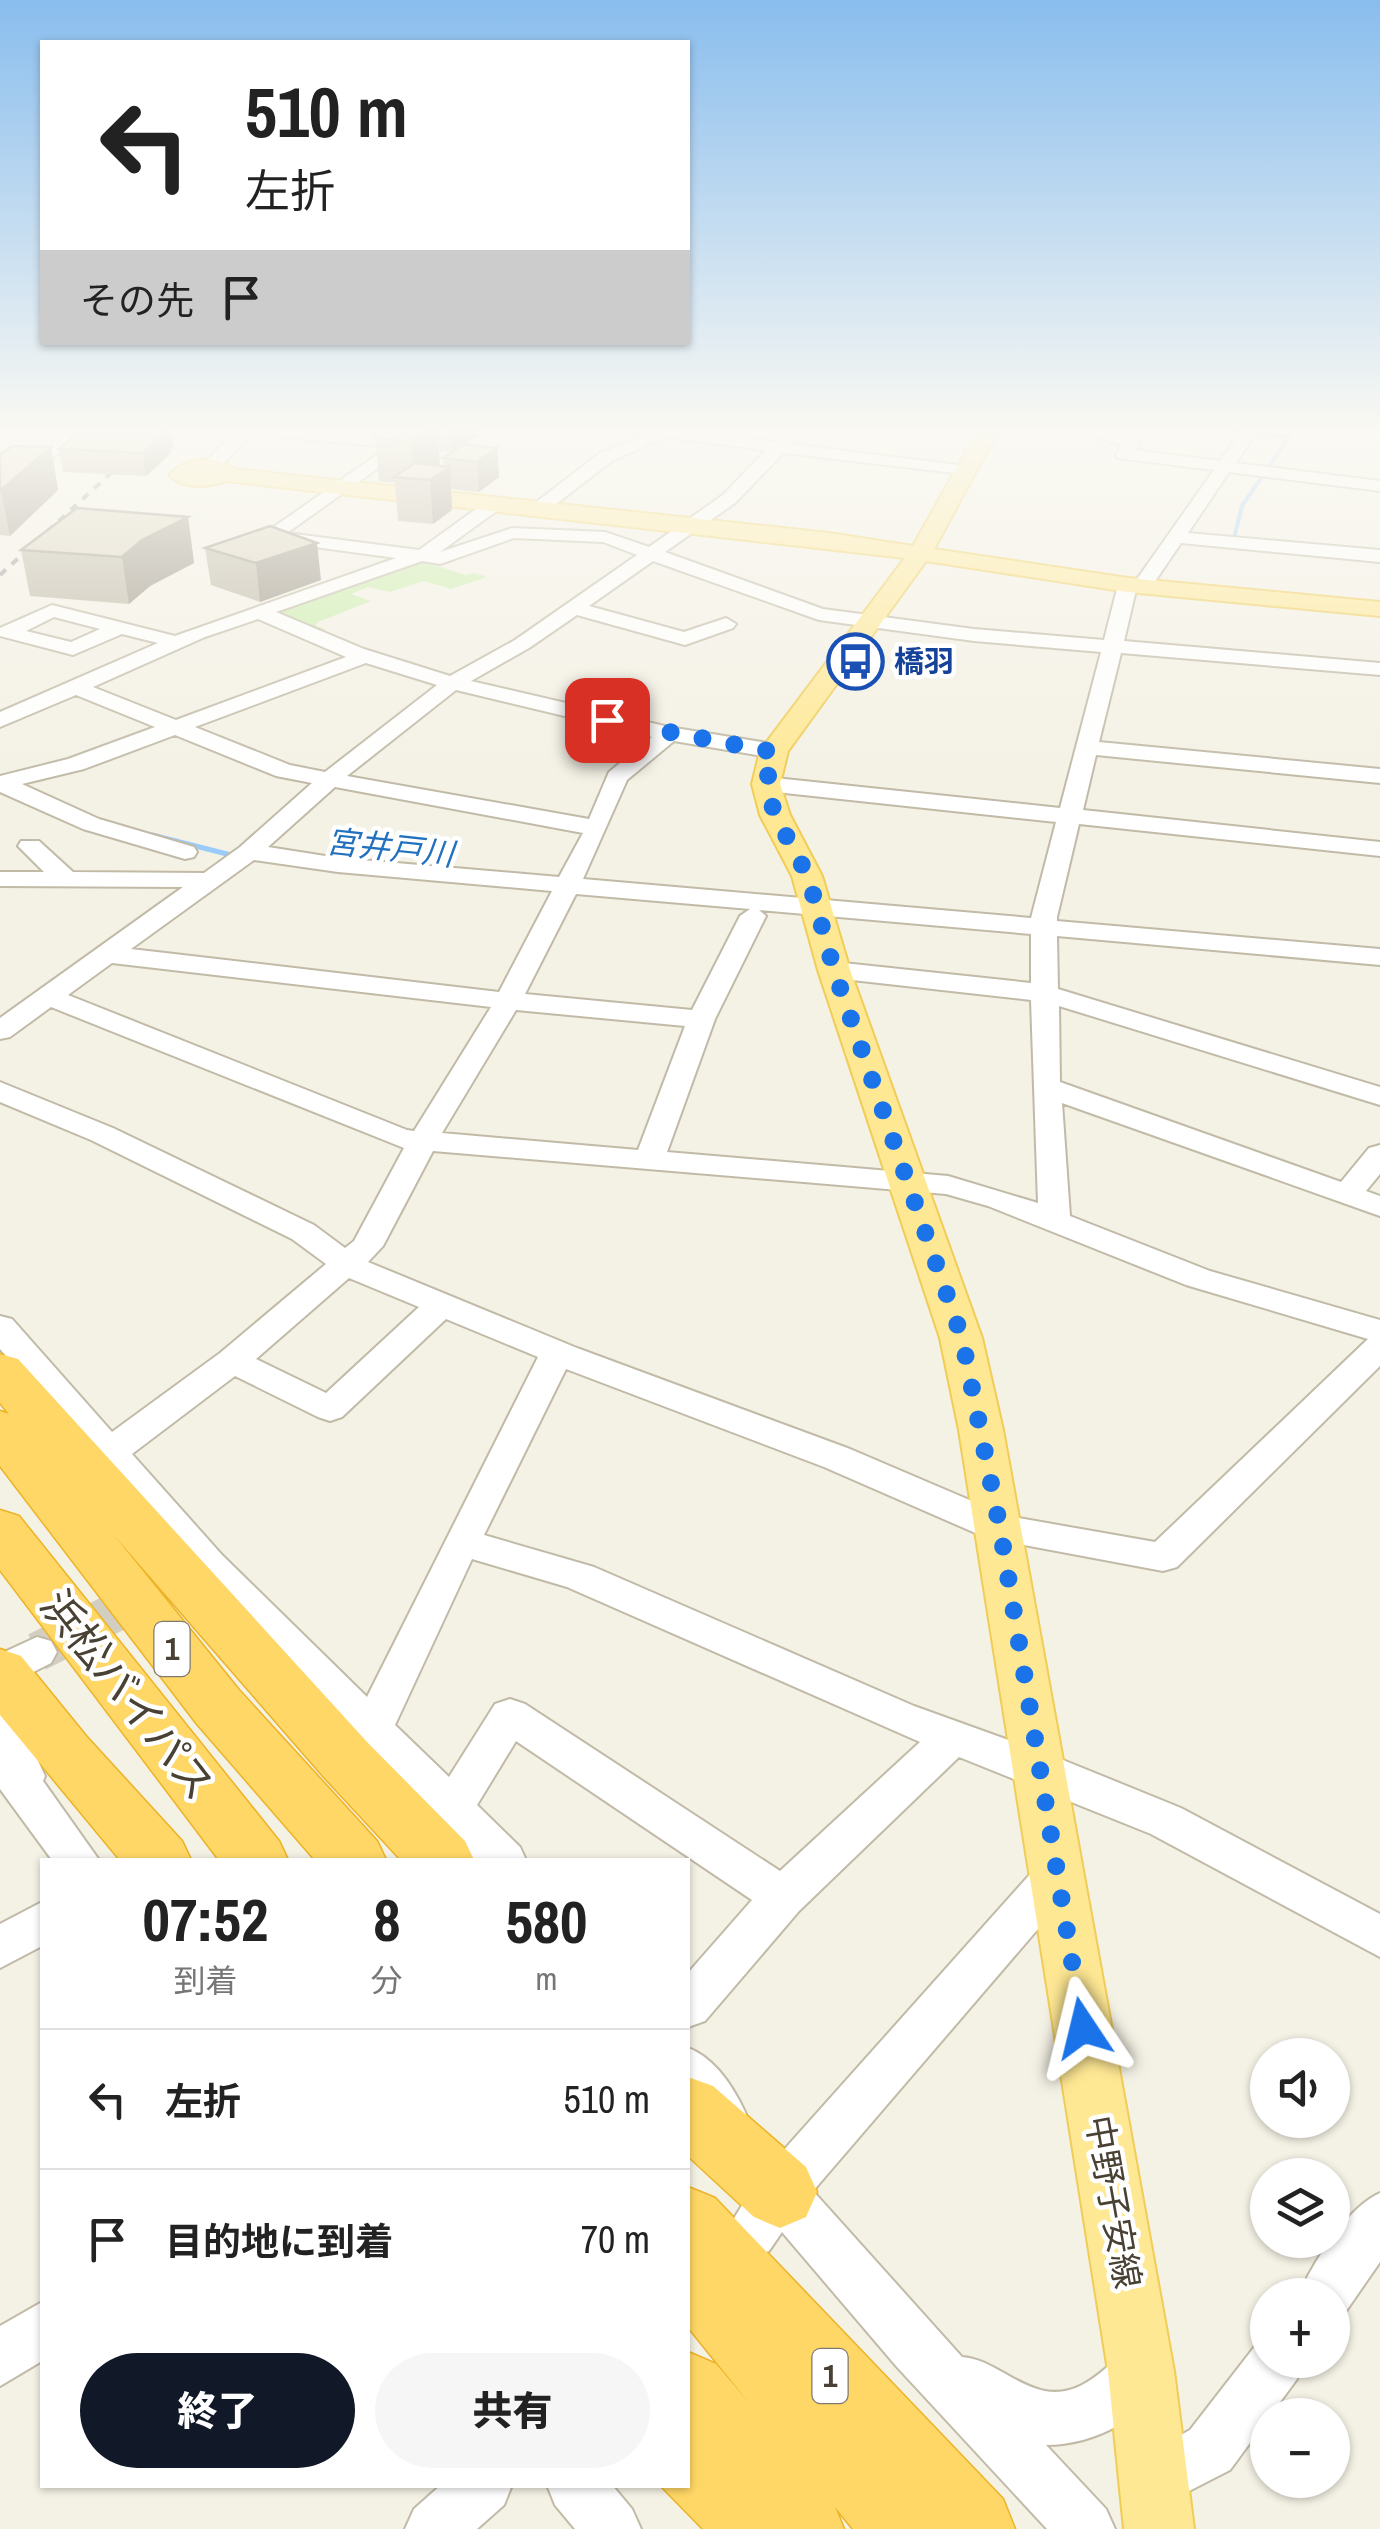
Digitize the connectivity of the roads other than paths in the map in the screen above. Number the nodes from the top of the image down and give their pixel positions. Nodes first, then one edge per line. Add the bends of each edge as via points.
1 (348, 545) edge
2 (437, 545) edge
3 (477, 545) edge
4 (627, 545) edge
5 (664, 545) edge
6 (863, 545) edge
7 (926, 545) edge
8 (1167, 545) edge
9 (1254, 545) edge
10 (922, 552) junction
11 (425, 554) junction
12 (651, 554) junction
13 (1380, 556) edge
14 (1135, 586) junction
15 (575, 608) junction
16 (1380, 609) edge
17 (262, 613) junction
18 (872, 621) junction
19 (726, 624) dead end
20 (118, 628) dead end
21 (176, 642) junction
22 (1110, 644) junction
23 (0, 648) edge
24 (367, 656) junction
25 (1380, 669) edge
26 (108, 675) junction
27 (454, 682) junction
28 (78, 688) junction
29 (0, 720) edge
30 (175, 727) junction
31 (668, 734) junction
32 (1087, 747) junction
33 (770, 768) junction
34 (1380, 776) edge
35 (332, 781) junction
36 (5, 783) edge
37 (1070, 815) junction
38 (597, 828) junction
39 (30, 846) dead end
40 (1380, 849) edge
41 (185, 852) dead end
42 (241, 856) junction
43 (65, 878) junction
44 (0, 879) edge
45 (209, 880) junction
46 (562, 891) junction
47 (753, 916) junction
48 (820, 916) junction
49 (1044, 928) junction
50 (106, 954) junction
51 (1380, 957) edge
52 (834, 970) junction
53 (1044, 993) junction
54 (49, 997) junction
55 (508, 1001) junction
56 (701, 1019) junction
57 (0, 1031) edge
58 (1046, 1088) junction
59 (0, 1091) edge
60 (1378, 1091) edge
61 (422, 1142) junction
62 (1380, 1154) edge
63 (649, 1160) junction
64 (906, 1183) junction
65 (1347, 1195) junction
66 (1380, 1207) edge
67 (1055, 1222) junction
68 (349, 1266) junction
69 (442, 1305) junction
70 (0, 1327) edge
71 (1380, 1332) edge
72 (1380, 1346) edge
73 (556, 1353) junction
74 (232, 1361) junction
75 (0, 1371) edge
76 (0, 1429) edge
77 (110, 1452) junction
78 (1000, 1528) junction
79 (0, 1530) edge
80 (461, 1542) junction
81 (12, 1666) edge
82 (0, 1723) edge
83 (372, 1730) junction
84 (953, 1737) junction
85 (0, 1757) edge
86 (1038, 1768) junction
87 (41, 1812) junction
88 (447, 1834) edge
89 (76, 1858) edge
90 (156, 1858) edge
91 (254, 1858) edge
92 (352, 1858) edge
93 (500, 1858) edge
94 (1057, 1875) junction
95 (783, 1897) junction
96 (40, 1923) edge
97 (1380, 1937) edge
98 (0, 1948) edge
99 (690, 2004) edge
100 (690, 2078) edge
101 (690, 2116) edge
102 (1380, 2218) edge
103 (727, 2229) edge
104 (1337, 2278) edge
105 (40, 2330) edge
106 (916, 2348) junction
107 (0, 2359) edge
108 (1141, 2371) junction
109 (1264, 2378) edge
110 (690, 2394) edge
111 (690, 2457) edge
112 (481, 2488) edge
113 (578, 2488) edge
114 (1157, 2505) edge
115 (434, 2529) edge
116 (612, 2529) edge
117 (762, 2529) edge
118 (802, 2529) edge
119 (906, 2529) edge
120 (973, 2529) edge
121 (1086, 2529) edge

1 - 11 street
2 - 11 street
3 - 11 street via 440,558
4 - 12 street
5 - 12 street
6 - 10 main road
7 - 10 main road
8 - 14 street
9 - 13 street
10 - 14 main road
10 - 18 main road
11 - 17 street
12 - 15 street
12 - 18 street via 818,614
14 - 16 main road
14 - 22 street
15 - 19 street via 685,639
15 - 27 street
17 - 21 street
17 - 24 street
18 - 22 street
18 - 33 main road
20 - 21 street
21 - 26 street
22 - 25 street
22 - 32 street
23 - 26 street
24 - 27 street
24 - 30 street
26 - 28 street
27 - 31 street
27 - 35 street
28 - 29 street
28 - 30 street
30 - 35 street via 262,764
30 - 36 street
31 - 33 street
31 - 38 street via 618,776
32 - 34 street
32 - 37 street
33 - 37 street
33 - 48 main road, 中野子安線 via 775,815 808,876
35 - 38 street
35 - 42 street
36 - 41 street via 91,824
37 - 40 street
37 - 49 street
38 - 46 street
39 - 43 street
42 - 45 street
42 - 46 street via 310,873
43 - 44 street
43 - 45 street
45 - 50 street
46 - 47 street
46 - 48 street
46 - 55 street
47 - 48 street
47 - 56 street
48 - 49 street
48 - 52 main road, 中野子安線
49 - 51 street
49 - 53 street
50 - 54 street
50 - 55 street
52 - 53 street
52 - 64 main road, 中野子安線
53 - 58 street
53 - 60 street
54 - 57 street
54 - 61 street
55 - 56 street
55 - 61 street
56 - 63 street
58 - 65 street
58 - 67 street
59 - 68 street via 303,1232
61 - 63 street
61 - 68 street via 379,1227
62 - 65 street
63 - 64 street
64 - 67 street via 966,1190
64 - 78 main road, 中野子安線 via 962,1338
65 - 66 street
67 - 71 street via 1198,1278
68 - 69 street
68 - 74 street
69 - 73 street
69 - 74 street via 330,1409
70 - 77 street
72 - 78 street via 1163,1557
73 - 78 street via 837,1458
73 - 80 street
74 - 77 street
75 - 88 highway via 346,1760
76 - 92 highway, 浜松バイパス / 1 via 218,1707
77 - 83 street via 202,1568
78 - 86 main road, 中野子安線
79 - 91 highway, 浜松バイパス / 1
80 - 83 street
80 - 84 street via 580,1577
81 - 90 highway via 64,1754
82 - 87 street
83 - 88 street
84 - 86 street
84 - 95 street
85 - 87 street
86 - 94 main road, 中野子安線
86 - 97 street via 1166,1821
87 - 89 street
88 - 93 street
88 - 95 street via 510,1715
94 - 103 street
94 - 108 main road, 中野子安線
95 - 99 street
96 - 98 street
100 - 103 street
101 - 103 highway
102 - 104 street
103 - 106 street
103 - 119 highway, 1
103 - 120 highway, 1
105 - 107 street
106 - 108 street via 995,2404 1038,2419 1098,2407
106 - 121 street
108 - 114 main road, 中野子安線
109 - 114 street
110 - 118 highway
111 - 117 highway
112 - 115 street
113 - 116 street

